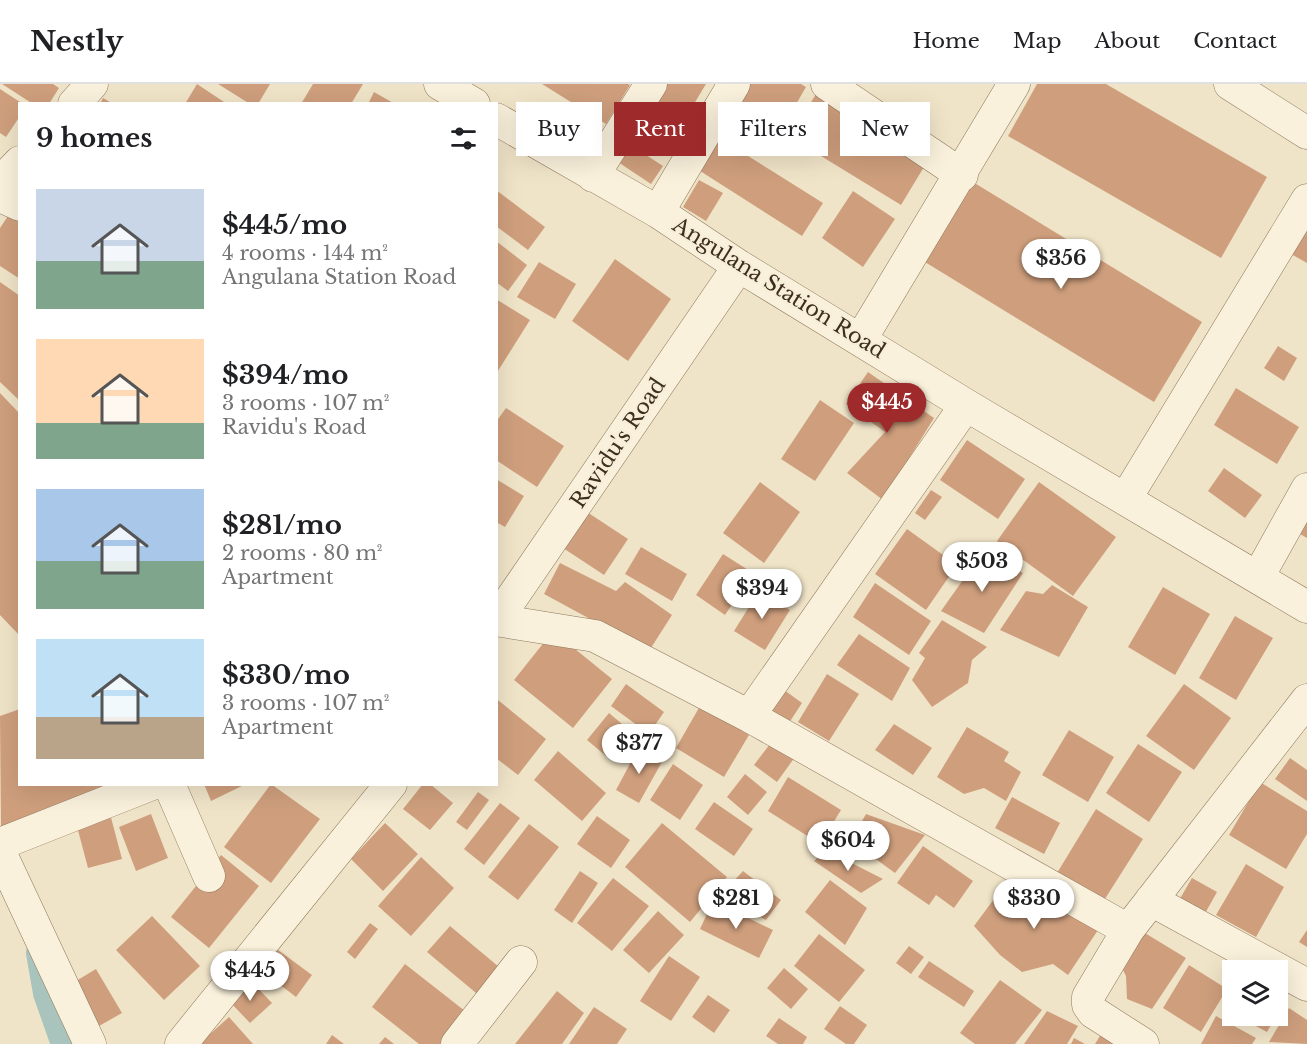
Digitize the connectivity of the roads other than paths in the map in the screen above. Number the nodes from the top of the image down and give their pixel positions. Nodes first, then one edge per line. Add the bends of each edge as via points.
1 (92, 84) edge
2 (440, 84) edge
3 (651, 84) edge
4 (734, 84) edge
5 (827, 84) edge
6 (1014, 84) edge
7 (1230, 84) edge
8 (472, 95) edge
9 (76, 102) edge
10 (500, 131) edge
11 (1307, 133) edge
12 (18, 164) edge
13 (962, 175) junction
14 (593, 176) junction
15 (0, 183) edge
16 (0, 196) edge
17 (1307, 200) edge
18 (18, 204) edge
19 (658, 212) junction
20 (739, 266) junction
21 (861, 339) junction
22 (966, 405) junction
23 (1307, 489) edge
24 (1126, 498) junction
25 (1258, 577) junction
26 (1307, 606) edge
27 (498, 619) edge
28 (498, 620) edge
29 (1307, 700) edge
30 (749, 716) junction
31 (147, 786) edge
32 (170, 786) edge
33 (390, 786) edge
34 (0, 844) edge
35 (0, 852) edge
36 (209, 876) dead end
37 (0, 893) edge
38 (1151, 900) junction
39 (1128, 930) junction
40 (521, 962) dead end
41 (46, 966) junction
42 (1307, 985) edge
43 (90, 1044) edge
44 (181, 1044) edge
45 (457, 1044) edge
46 (1143, 1044) edge

1 - 9 street
2 - 8 street
3 - 14 street
4 - 19 street
5 - 13 street
6 - 13 street
7 - 11 street
10 - 14 street, Angulana Station Road
12 - 15 street
13 - 21 street
14 - 19 street, Angulana Station Road
16 - 18 street
17 - 24 street
19 - 20 street, Angulana Station Road
20 - 21 street, Angulana Station Road
20 - 27 street, Ravidu's Road
21 - 22 street, Angulana Station Road
22 - 24 street, Angulana Station Road
22 - 30 street
23 - 25 street
24 - 25 street, Angulana Station Road
25 - 26 street, Angulana Station Road
28 - 30 street via 595,636
29 - 38 street
30 - 39 street
31 - 34 street
32 - 36 street
33 - 44 street
35 - 41 street
37 - 41 street
38 - 39 street
38 - 42 street
39 - 46 street via 1088,997 1088,1005
40 - 45 street
41 - 43 street

